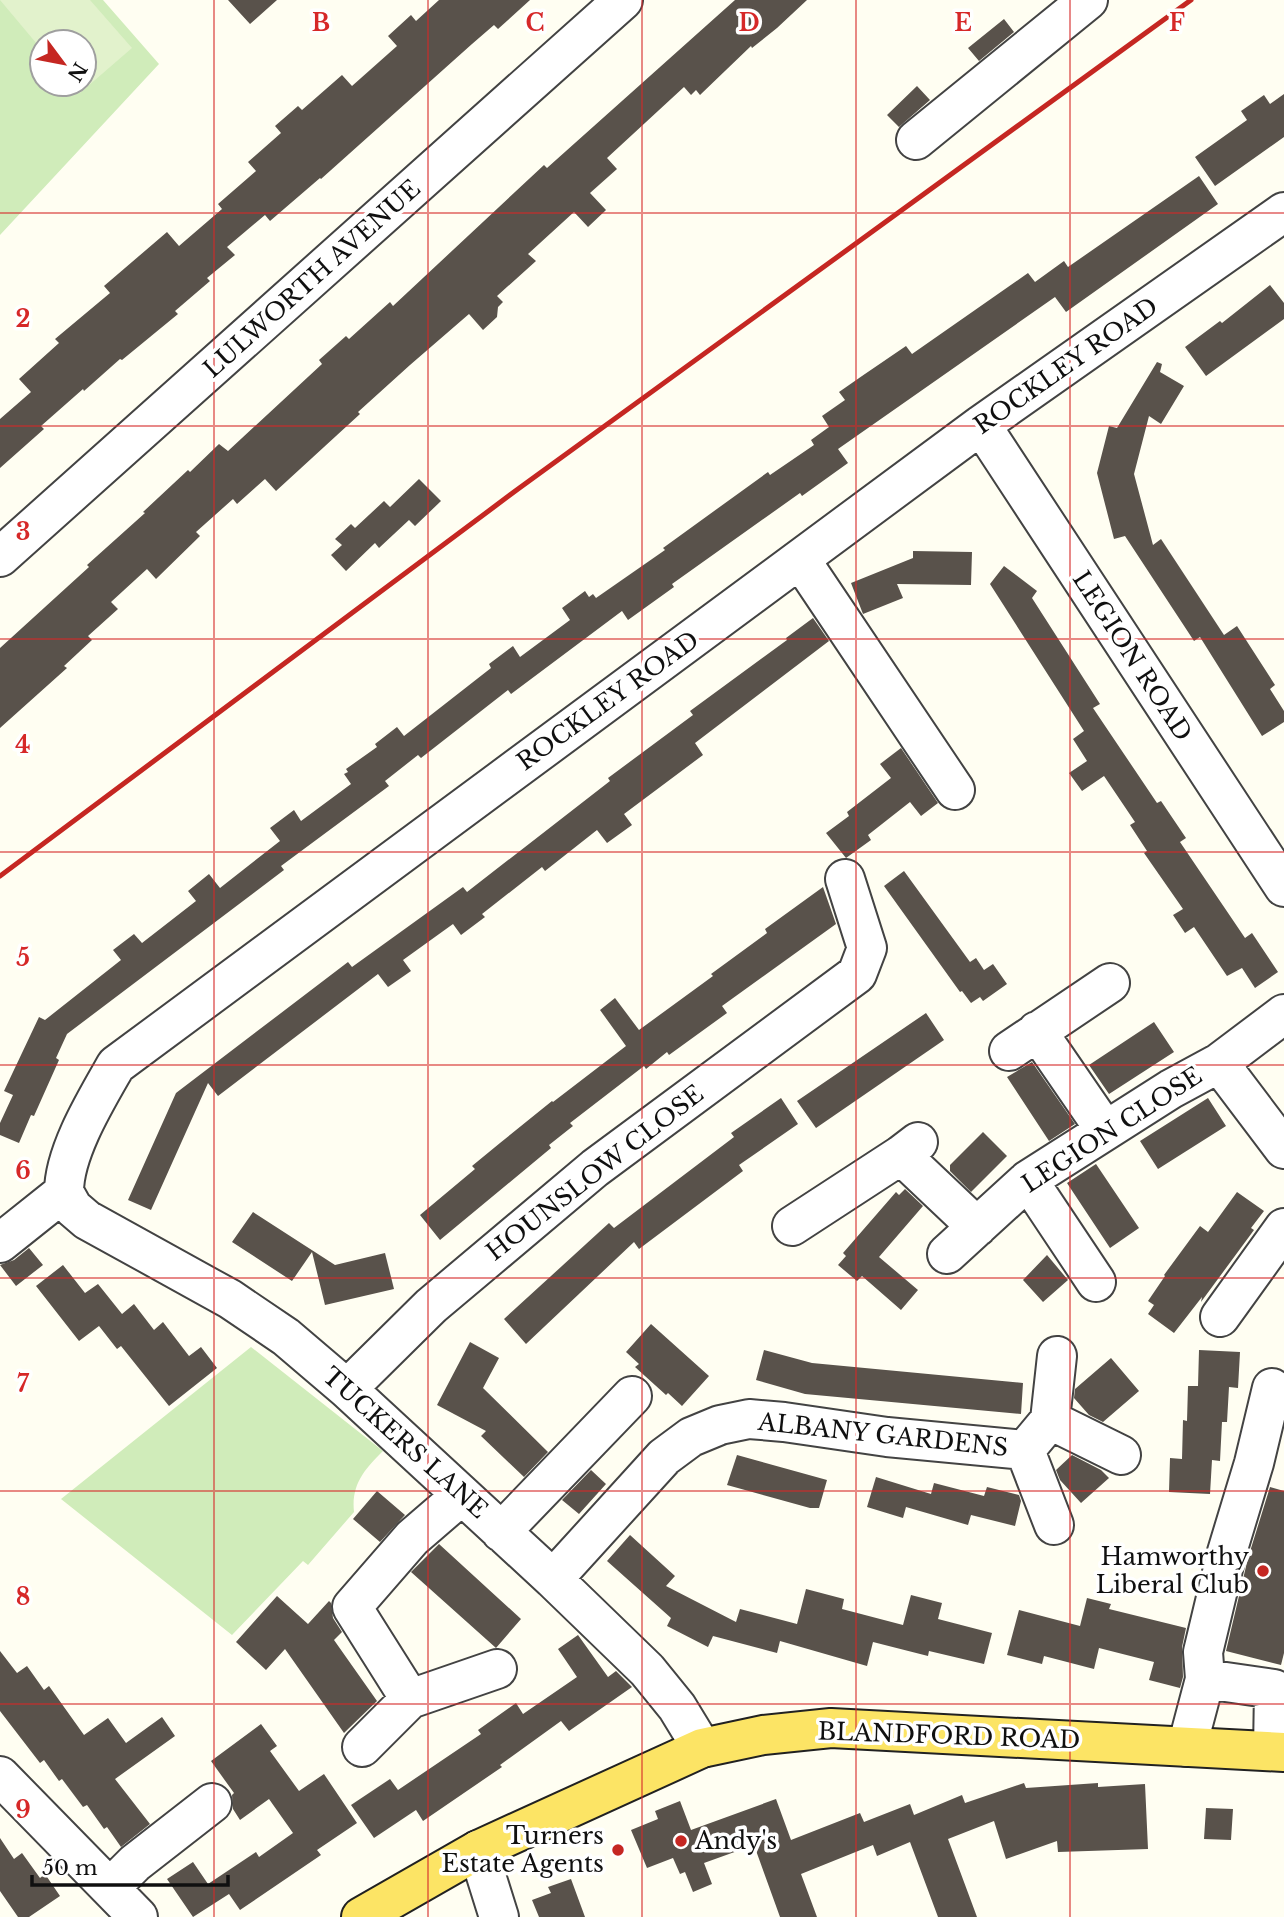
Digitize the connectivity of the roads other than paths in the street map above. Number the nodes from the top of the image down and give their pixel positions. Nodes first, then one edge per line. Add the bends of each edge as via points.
1 (623, 0) edge
2 (1087, 0) edge
3 (916, 140) dead end
4 (1284, 212) edge
5 (981, 425) junction
6 (0, 557) edge
7 (800, 559) junction
8 (955, 790) dead end
9 (845, 879) dead end
10 (1284, 887) edge
11 (1110, 982) dead end
12 (1284, 1014) edge
13 (1219, 1063) junction
14 (1105, 1130) junction
15 (1284, 1149) edge
16 (1028, 1180) junction
17 (64, 1192) junction
18 (792, 1226) dead end
19 (977, 1227) junction
20 (1284, 1228) edge
21 (0, 1243) edge
22 (947, 1254) dead end
23 (1096, 1282) dead end
24 (1220, 1317) dead end
25 (1057, 1356) dead end
26 (1272, 1388) dead end
27 (347, 1389) junction
28 (632, 1396) dead end
29 (1050, 1420) junction
30 (1025, 1450) junction
31 (1121, 1455) dead end
32 (462, 1495) junction
33 (1054, 1525) dead end
34 (501, 1532) junction
35 (553, 1579) junction
36 (497, 1669) dead end
37 (1205, 1679) junction
38 (410, 1699) junction
39 (362, 1747) dead end
40 (1187, 1747) junction
41 (702, 1748) junction
42 (1278, 1752) edge
43 (0, 1776) edge
44 (212, 1803) dead end
45 (478, 1850) junction
46 (110, 1888) junction
47 (138, 1917) edge
48 (362, 1917) edge
49 (499, 1917) edge

1 - 6 street, LULWORTH AVENUE
2 - 3 street
4 - 5 street, ROCKLEY ROAD
5 - 7 street, ROCKLEY ROAD
5 - 10 street, LEGION ROAD
7 - 8 street
7 - 17 street, ROCKLEY ROAD via 116,1065 70,1157
9 - 27 street, HOUNSLOW CLOSE via 867,948 857,974 595,1168 431,1306
11 - 14 street via 1023,1041
12 - 13 street, LEGION CLOSE
13 - 14 street, LEGION CLOSE
13 - 15 street
14 - 16 street, LEGION CLOSE
16 - 19 street, LEGION CLOSE
16 - 23 street
17 - 21 street
17 - 27 street, TUCKERS LANE via 86,1220 230,1299 286,1337
18 - 19 street via 910,1149
19 - 22 street, LEGION CLOSE
20 - 24 street
25 - 29 street
26 - 37 street via 1203,1652
27 - 32 street, TUCKERS LANE
28 - 34 street
29 - 30 street
29 - 31 street
30 - 33 street
30 - 35 street, ALBANY GARDENS via 750,1419 720,1425 691,1437 664,1457
32 - 34 street, TUCKERS LANE
32 - 38 street via 412,1538 352,1607
34 - 35 street, TUCKERS LANE
35 - 41 street, TUCKERS LANE via 647,1670
36 - 38 street
37 - 40 street
37 - 42 street via 1274,1689
38 - 39 street
40 - 41 main road, BLANDFORD ROAD via 831,1728 763,1735
40 - 42 main road, BLANDFORD ROAD
41 - 45 main road, BLANDFORD ROAD
43 - 46 street
44 - 46 street
45 - 48 main road, BLANDFORD ROAD
45 - 49 street
46 - 47 street

